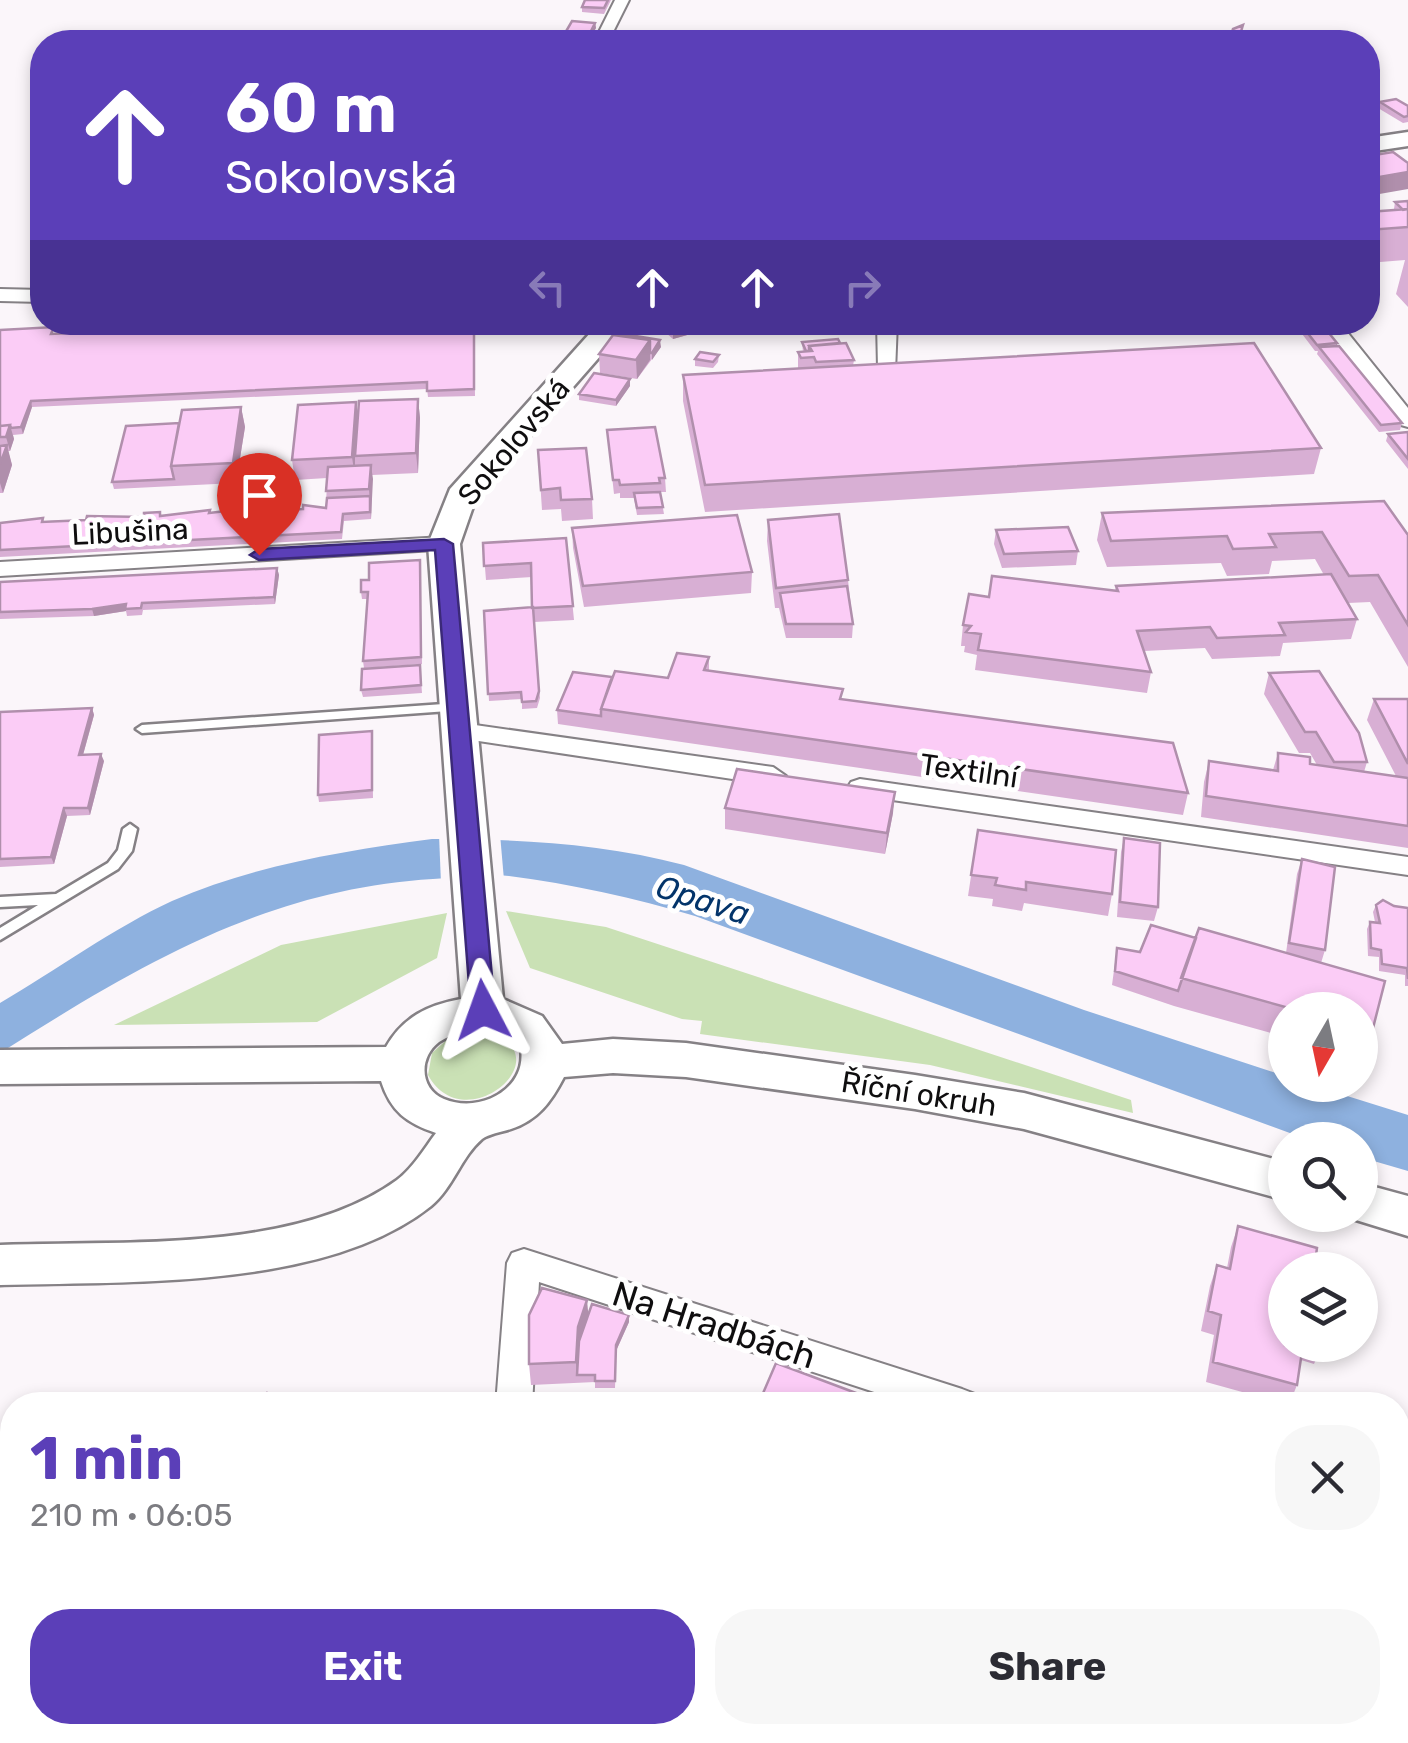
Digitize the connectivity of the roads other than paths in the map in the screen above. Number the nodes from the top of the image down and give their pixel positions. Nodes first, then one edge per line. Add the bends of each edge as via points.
1 (622, 0) edge
2 (607, 30) edge
3 (1408, 139) edge
4 (1380, 144) edge
5 (0, 295) edge
6 (30, 296) edge
7 (604, 335) edge
8 (887, 335) edge
9 (1339, 335) edge
10 (888, 368) edge
11 (1408, 421) edge
12 (444, 544) junction
13 (0, 569) edge
14 (460, 719) junction
15 (142, 729) dead end
16 (802, 780) edge
17 (840, 786) edge
18 (130, 829) dead end
19 (1408, 866) edge
20 (61, 899) junction
21 (0, 902) edge
22 (0, 935) edge
23 (483, 1010) junction
24 (545, 1062) junction
25 (400, 1064) junction
26 (0, 1068) edge
27 (470, 1121) junction
28 (1268, 1177) edge
29 (1378, 1207) edge
30 (1408, 1216) edge
31 (0, 1265) edge
32 (515, 1392) edge
33 (922, 1392) edge

1 - 2 street
3 - 4 street
5 - 6 street
7 - 12 street, Sokolovská via 461,496
8 - 10 street
9 - 11 street
12 - 13 street, Libušina
12 - 14 street, Sokolovská
14 - 15 lane
14 - 16 street
14 - 23 street, Sokolovská
17 - 19 street, Textilní
18 - 20 lane via 113,866
20 - 21 lane
20 - 22 lane
23 - 24 street via 534,1032
23 - 25 street via 438,1019 420,1030
24 - 27 street via 541,1079 522,1102
24 - 28 street, Říční okruh via 613,1056 686,1060 915,1092 1024,1111
25 - 26 street
25 - 27 street via 401,1082 425,1111
27 - 31 street via 415,1192 348,1230 260,1252
29 - 30 street
32 - 33 street, Na Hradbách via 524,1263

